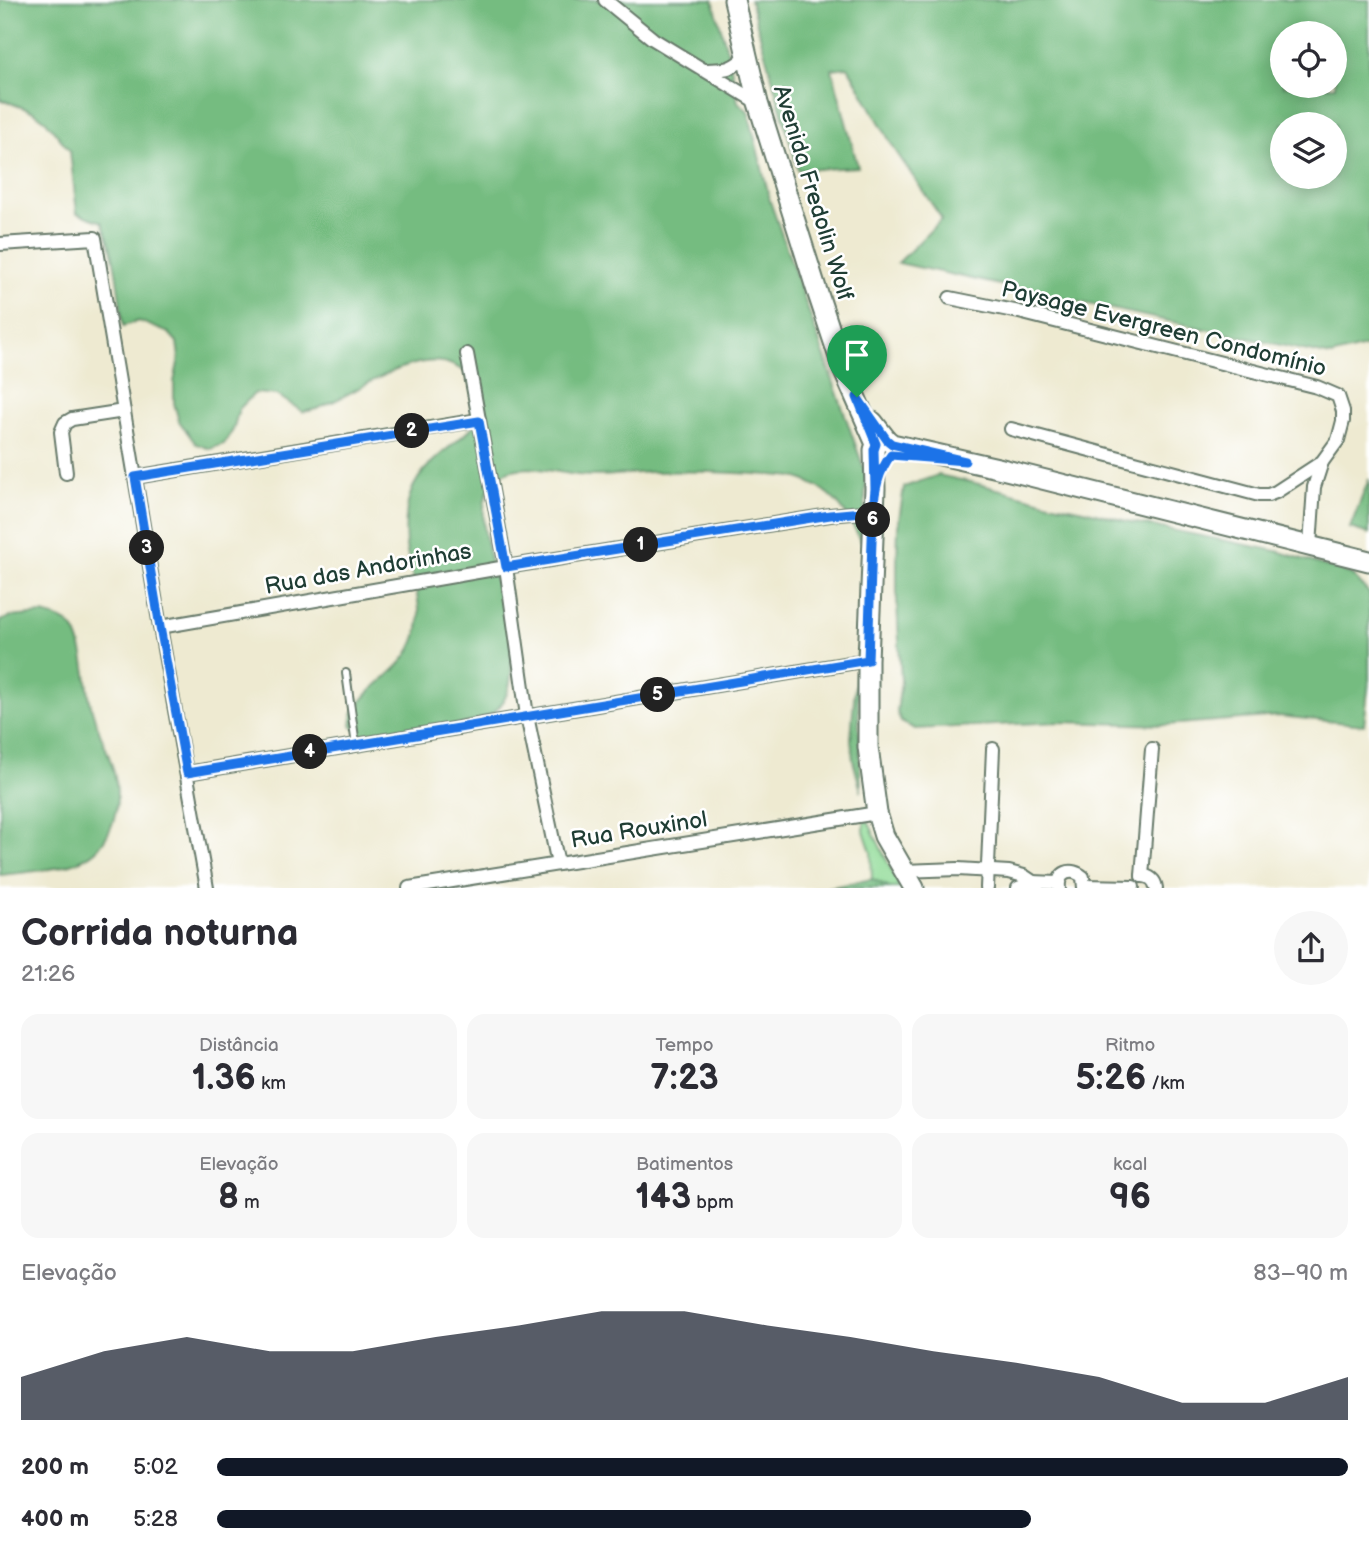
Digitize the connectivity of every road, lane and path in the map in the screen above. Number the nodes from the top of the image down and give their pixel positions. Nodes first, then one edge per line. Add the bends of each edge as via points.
1 (605, 0) edge
2 (734, 0) edge
3 (746, 56) junction
4 (704, 70) junction
5 (758, 103) junction
6 (0, 244) edge
7 (950, 298) dead end
8 (467, 355) dead end
9 (124, 411) junction
10 (479, 421) junction
11 (1011, 429) dead end
12 (885, 449) junction
13 (1322, 462) junction
14 (65, 472) dead end
15 (135, 477) junction
16 (873, 511) junction
17 (1310, 546) junction
18 (1369, 561) edge
19 (506, 567) junction
20 (160, 627) junction
21 (868, 660) junction
22 (346, 673) dead end
23 (527, 716) junction
24 (356, 745) junction
25 (993, 749) dead end
26 (1152, 749) dead end
27 (187, 773) junction
28 (877, 813) junction
29 (558, 864) junction
30 (903, 871) junction
31 (987, 871) junction
32 (1142, 876) junction
33 (1033, 882) junction
34 (1058, 885) edge
35 (1084, 887) edge
36 (1133, 887) edge
37 (206, 888) edge
38 (408, 888) edge
39 (914, 888) edge
40 (987, 888) edge
41 (1018, 888) edge
42 (1156, 888) edge

1 - 4 street via 653,39
2 - 3 main road, Avenida Fredolin Wolf
3 - 4 street via 726,69
3 - 5 main road, Avenida Fredolin Wolf
4 - 5 street
5 - 12 main road, Avenida Fredolin Wolf via 843,369
6 - 9 street via 95,238
7 - 13 street, Paysage Evergreen Condomínio via 1338,396 1343,421 1338,440
8 - 10 street
9 - 14 street via 65,423 61,432
9 - 15 street
10 - 15 street
10 - 19 street
11 - 13 street, Paysage Evergreen Condomínio via 1259,495 1276,492
12 - 16 main road
12 - 17 main road via 965,461
13 - 17 street, Paysage Evergreen Condomínio via 1314,487
15 - 20 street
16 - 19 street, Rua das Andorinhas
16 - 21 main road
17 - 18 main road
19 - 20 street, Rua das Andorinhas
19 - 23 street
20 - 27 street
21 - 23 street
21 - 28 main road via 868,747
22 - 24 lane
23 - 24 street
23 - 29 street
24 - 27 street
25 - 31 street
26 - 32 street
27 - 37 street
28 - 29 street, Rua Rouxinol
28 - 30 main road
29 - 38 street, Rua Rouxinol
30 - 31 street
30 - 39 main road
31 - 33 street via 1017,873
31 - 40 street
32 - 36 street
32 - 42 street via 1150,877
33 - 34 street
33 - 41 street
34 - 35 street via 1064,873 1073,871 1081,875
35 - 36 street

